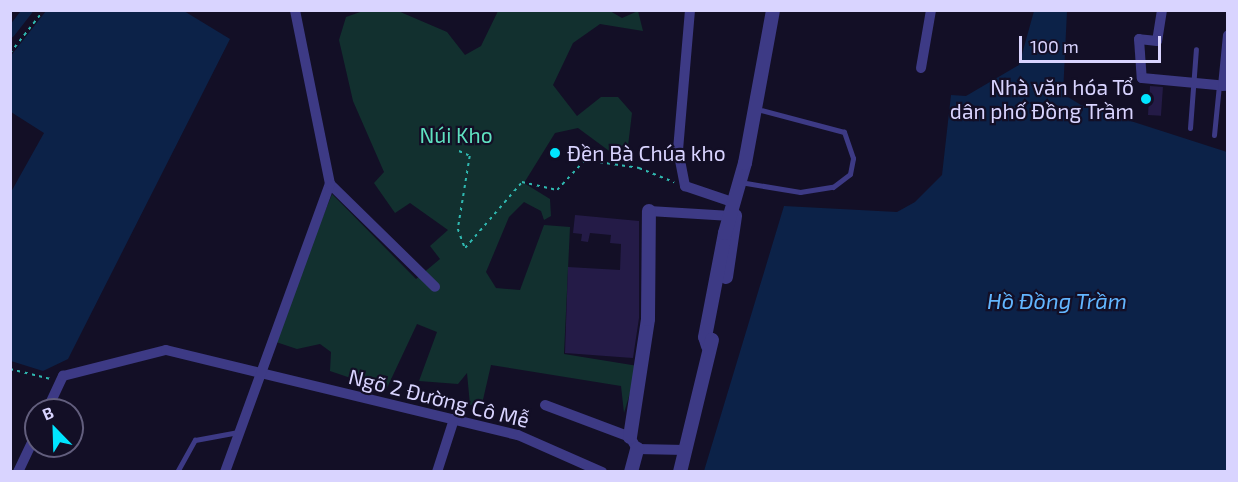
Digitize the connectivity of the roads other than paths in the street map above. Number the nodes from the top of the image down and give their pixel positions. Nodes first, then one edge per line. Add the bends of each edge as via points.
1 (295, 10) edge
2 (690, 10) edge
3 (773, 10) edge
4 (932, 10) edge
5 (1162, 10) edge
6 (1227, 35) edge
7 (1197, 49) dead end
8 (921, 68) dead end
9 (1193, 83) junction
10 (1223, 86) edge
11 (755, 108) junction
12 (1190, 128) dead end
13 (1214, 135) dead end
14 (740, 182) junction
15 (330, 184) junction
16 (733, 209) junction
17 (649, 211) joint
18 (435, 287) dead end
19 (264, 370) junction
20 (53, 398) edge
21 (545, 405) dead end
22 (454, 419) junction
23 (238, 432) junction
24 (634, 443) junction
25 (686, 450) junction
26 (177, 471) edge
27 (225, 471) edge
28 (437, 471) edge
29 (602, 471) edge
30 (631, 471) edge
31 (680, 471) edge

1 - 15 street
2 - 16 street via 678,150 685,186
3 - 11 street
4 - 8 street
5 - 9 street via 1157,41 1139,39 1142,78
6 - 10 street
7 - 9 lane
9 - 10 street
9 - 12 lane
10 - 13 lane
11 - 14 street
11 - 14 lane via 844,132 853,158 849,174 833,186 800,192
14 - 16 street
15 - 18 street
15 - 19 street
16 - 17 street
16 - 25 street
17 - 24 street via 648,319
19 - 20 street, Ngõ 2 Đường Cô Mễ via 166,350 72,372 61,380
19 - 22 street, Ngõ 2 Đường Cô Mễ via 351,398
19 - 23 street
21 - 24 street
22 - 28 street
22 - 29 street, Ngõ 2 Đường Cô Mễ via 518,435
23 - 26 lane via 195,440
23 - 27 street
24 - 25 street
24 - 30 street
25 - 31 street

